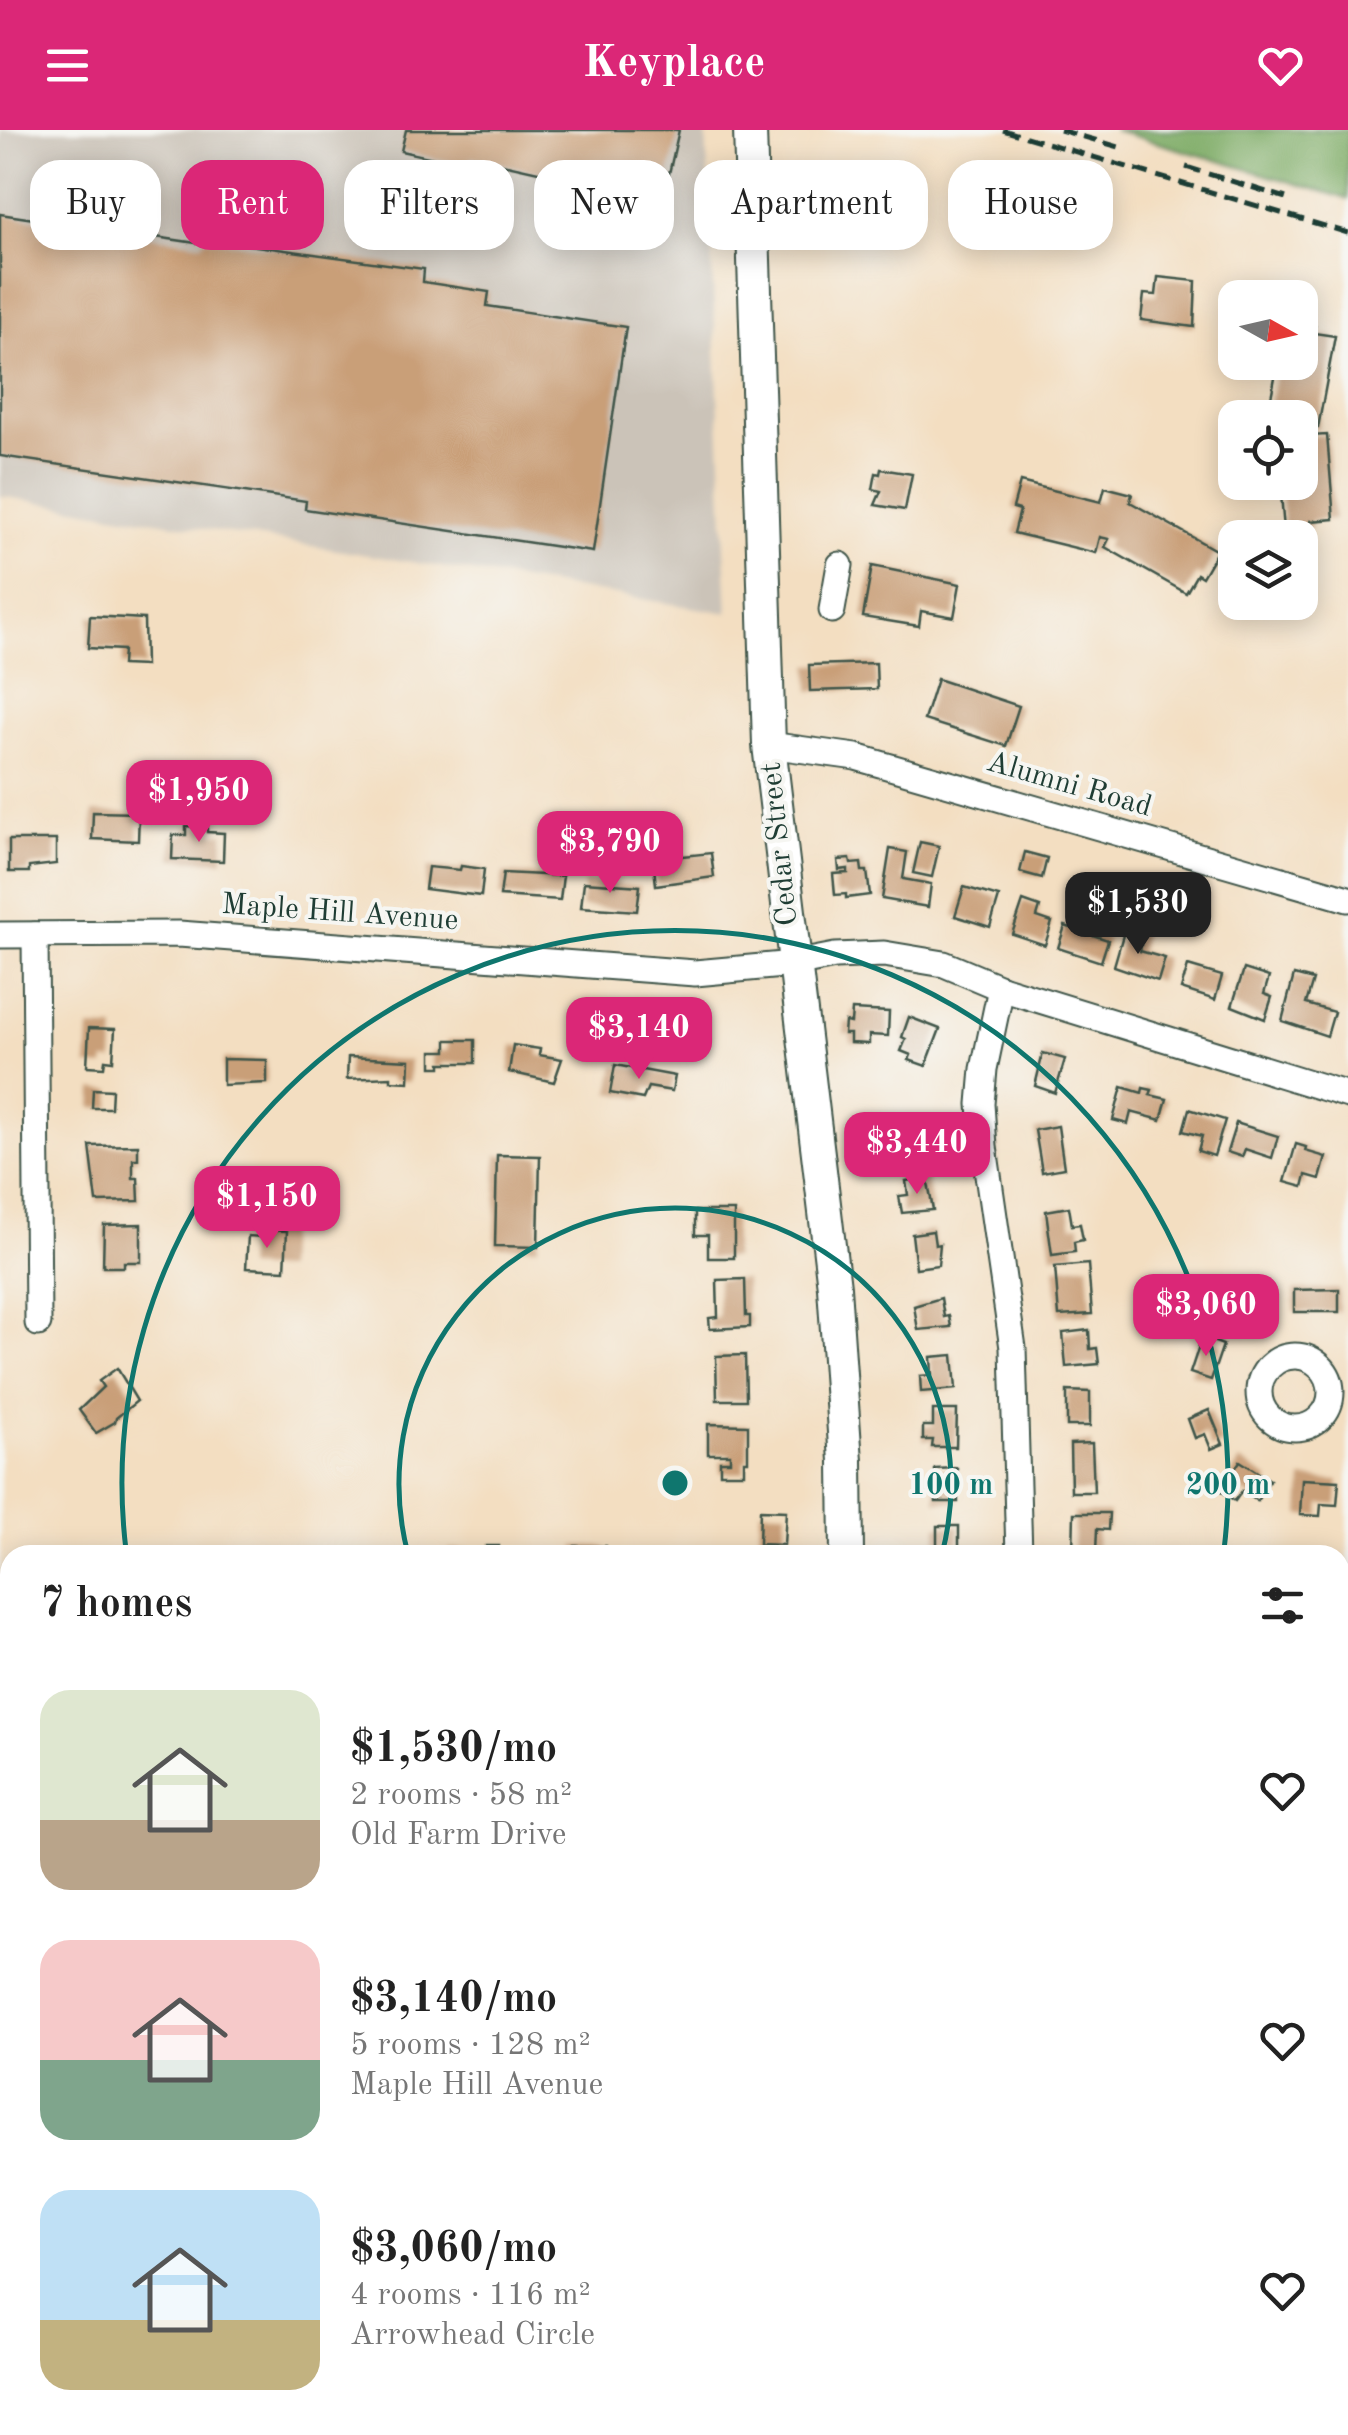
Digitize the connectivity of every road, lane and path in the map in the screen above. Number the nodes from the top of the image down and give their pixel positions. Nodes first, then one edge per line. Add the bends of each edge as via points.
1 (750, 130) edge
2 (840, 564) dead end
3 (832, 610) dead end
4 (769, 745) junction
5 (1348, 900) edge
6 (0, 935) edge
7 (35, 935) junction
8 (794, 964) junction
9 (1001, 988) junction
10 (1348, 1095) edge
11 (38, 1323) dead end
12 (847, 1545) edge
13 (1019, 1545) edge

1 - 4 main road, Cedar Street
2 - 3 street
4 - 5 street, Alumni Road via 856,757
4 - 8 main road, Cedar Street
6 - 7 street, Maple Hill Avenue
7 - 8 street, Maple Hill Avenue via 179,934 695,974
7 - 11 street
8 - 9 street, Maple Hill Avenue via 884,954 944,964
8 - 12 main road, Cedar Street via 834,1287
9 - 10 street, Maple Hill Avenue
9 - 13 street via 981,1104 1013,1348

